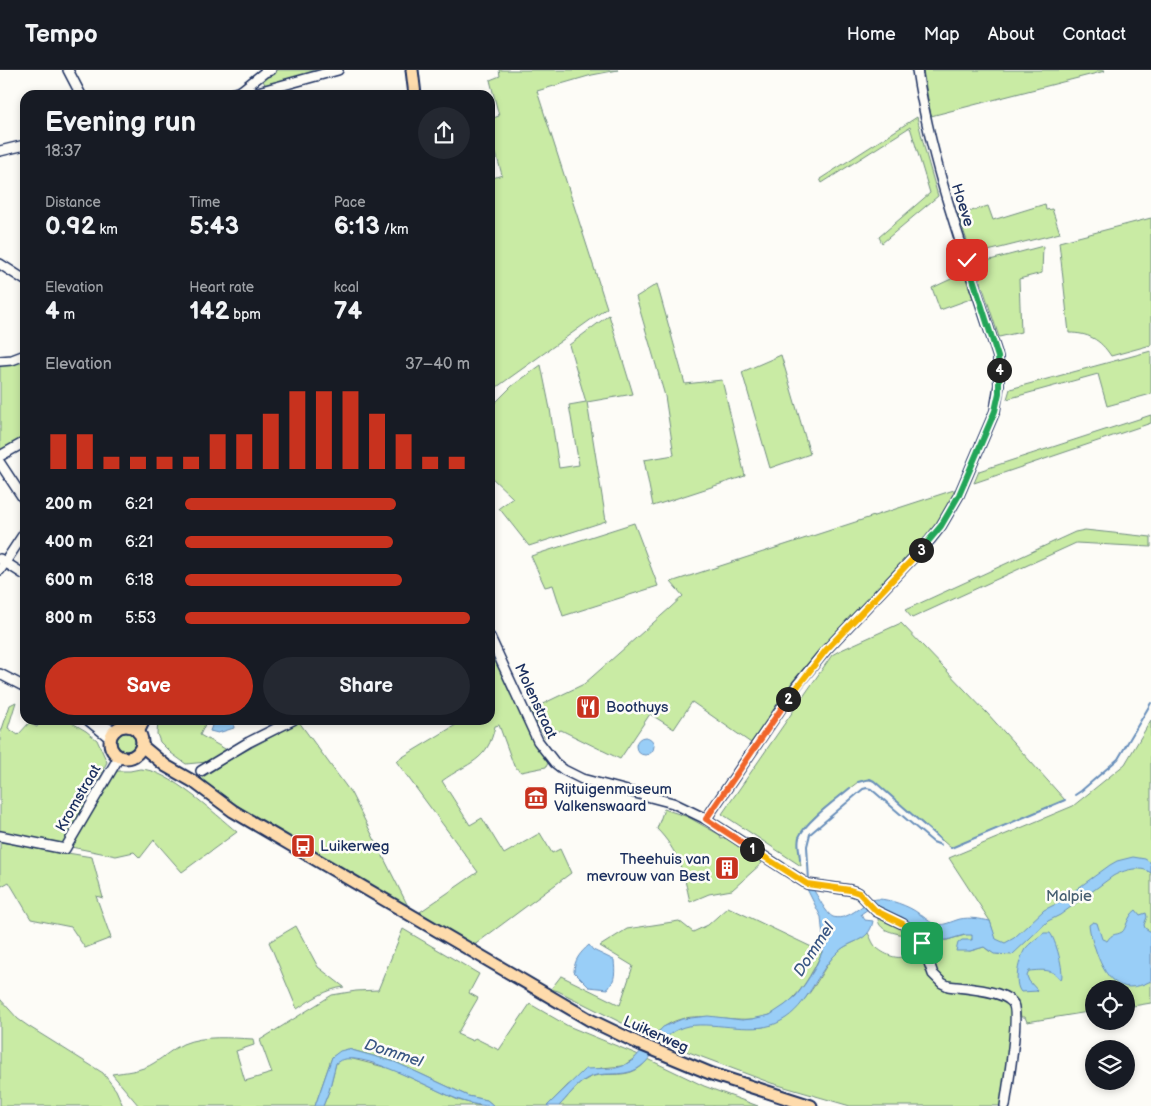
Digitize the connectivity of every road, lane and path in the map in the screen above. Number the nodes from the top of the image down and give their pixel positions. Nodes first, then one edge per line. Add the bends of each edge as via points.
1 (68, 70) edge
2 (271, 70) edge
3 (338, 70) edge
4 (404, 70) edge
5 (412, 70) edge
6 (916, 70) edge
7 (260, 76) junction
8 (78, 90) edge
9 (242, 90) edge
10 (269, 90) joint
11 (414, 90) edge
12 (415, 90) edge
13 (20, 146) edge
14 (0, 151) edge
15 (0, 264) edge
16 (20, 277) edge
17 (20, 357) edge
18 (0, 361) edge
19 (20, 445) edge
20 (0, 456) edge
21 (0, 463) edge
22 (20, 493) edge
23 (20, 539) edge
24 (2, 564) edge
25 (20, 573) edge
26 (495, 648) edge
27 (0, 674) edge
28 (20, 684) edge
29 (96, 725) edge
30 (283, 725) edge
31 (134, 726) edge
32 (113, 735) junction
33 (139, 750) junction
34 (119, 756) junction
35 (201, 771) dead end
36 (706, 819) junction
37 (0, 836) edge
38 (811, 1106) edge
39 (1005, 1106) edge

1 - 8 street
2 - 7 street
3 - 10 street
4 - 11 main road
5 - 12 main road
6 - 36 street, Hoeve via 938,170 998,357 999,393 995,411 959,495 941,526 826,650 798,685
7 - 9 street
7 - 10 street via 261,83
13 - 14 street
15 - 16 street
17 - 18 street
19 - 20 street
21 - 22 street
23 - 24 street
24 - 25 street
26 - 36 street, Molenstraat via 538,741 555,763 582,778 673,802
27 - 28 street
29 - 32 street
30 - 35 street
31 - 32 main road via 120,728
31 - 33 main road via 142,741
32 - 34 main road via 112,749
33 - 34 main road via 128,758
33 - 38 main road, Luikerweg via 148,760 194,782 232,811 590,1020 728,1080
34 - 37 street, Kromstraat via 66,849
36 - 39 street, Molenstraat via 810,885 859,893 876,911 914,932 922,943 933,974 942,984 996,994 1013,1002 1016,1021

